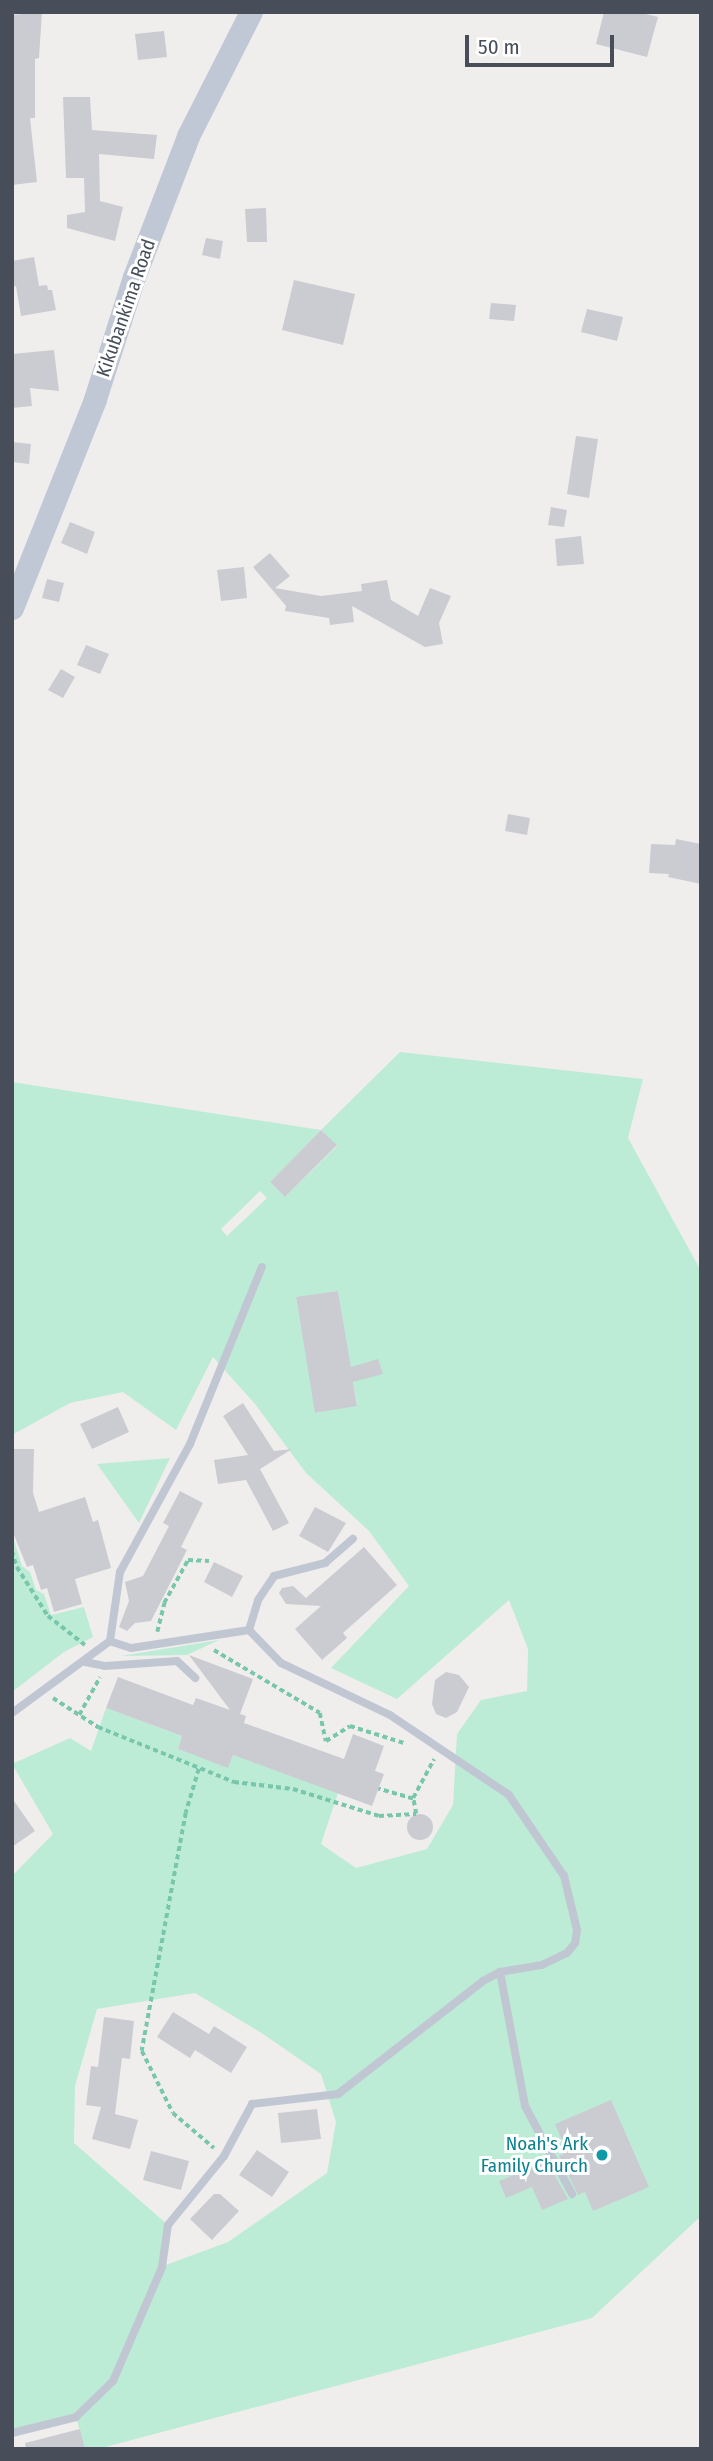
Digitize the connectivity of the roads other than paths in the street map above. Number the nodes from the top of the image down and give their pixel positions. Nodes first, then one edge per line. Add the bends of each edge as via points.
1 (251, 12) edge
2 (12, 608) edge
3 (262, 1268) dead end
4 (353, 1539) dead end
5 (249, 1630) junction
6 (110, 1641) junction
7 (85, 1662) junction
8 (195, 1678) dead end
9 (12, 1713) edge
10 (500, 1972) junction
11 (572, 2194) dead end
12 (12, 2433) edge

1 - 2 street, Kikubankima Road via 188,136 134,277 95,399
3 - 6 lane via 190,1444 120,1572
4 - 5 lane via 325,1563 274,1576 258,1600
5 - 6 lane via 131,1648
5 - 10 lane via 281,1663 390,1715 509,1795 564,1876 577,1930 567,1953 542,1965
6 - 7 lane
7 - 8 lane via 105,1666 177,1661
7 - 9 lane
10 - 11 lane via 525,2106
10 - 12 lane via 338,2094 252,2104 224,2156 168,2225 162,2267 113,2381 76,2417

